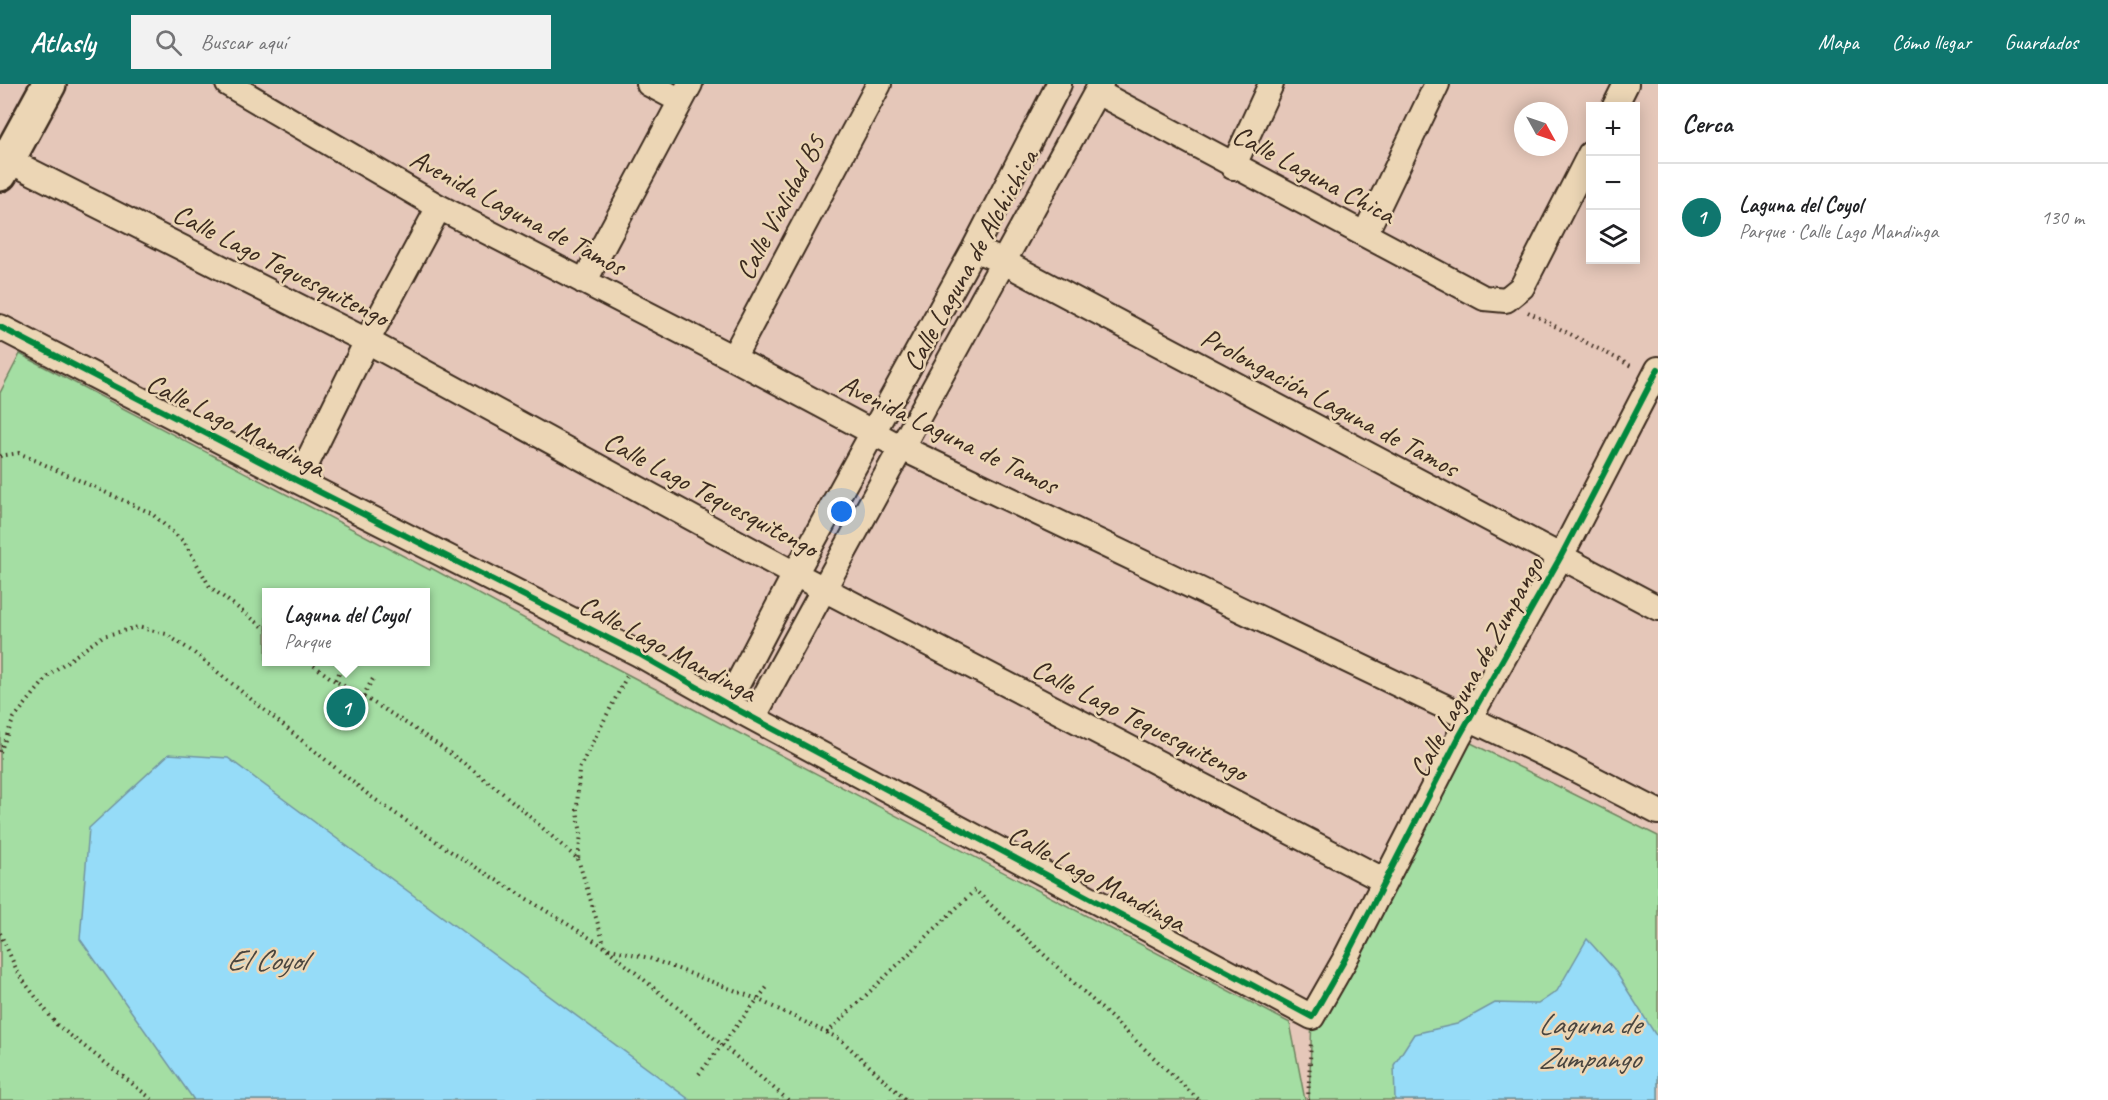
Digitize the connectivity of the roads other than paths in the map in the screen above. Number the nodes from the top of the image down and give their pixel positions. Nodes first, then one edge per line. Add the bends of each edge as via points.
1 (49, 84) edge
2 (228, 84) edge
3 (649, 84) edge
4 (879, 84) edge
5 (1059, 84) edge
6 (1271, 84) edge
7 (1437, 84) edge
8 (1626, 84) edge
9 (1099, 88) edge
10 (686, 92) edge
11 (1617, 102) edge
12 (1589, 156) edge
13 (4, 167) edge
14 (1233, 167) junction
15 (439, 207) junction
16 (1365, 234) junction
17 (974, 249) junction
18 (1004, 262) junction
19 (584, 282) junction
20 (0, 327) edge
21 (367, 341) junction
22 (734, 358) junction
23 (1656, 373) edge
24 (874, 432) junction
25 (902, 447) junction
26 (298, 481) junction
27 (1560, 558) junction
28 (795, 574) junction
29 (823, 588) junction
30 (1658, 608) edge
31 (727, 704) junction
32 (753, 718) junction
33 (1470, 718) junction
34 (1658, 812) edge
35 (1385, 880) junction
36 (1312, 1017) joint

1 - 13 street
2 - 15 street, Avenida Laguna de Tamos
3 - 10 street
4 - 22 street, Calle Vialidad B5
5 - 17 street, Calle Laguna de Alchichica
6 - 14 street
7 - 16 street
8 - 11 street
9 - 14 street, Calle Laguna Chica
9 - 18 street, Calle Laguna de Alchichica
10 - 19 street
12 - 16 street, Calle Laguna Chica via 1522,287 1506,300 1484,298
13 - 21 street, Calle Lago Tequesquitengo
14 - 16 street, Calle Laguna Chica
15 - 19 street, Avenida Laguna de Tamos
15 - 21 street
17 - 18 street, Prolongación Laguna de Tamos
17 - 24 street, Calle Laguna de Alchichica
18 - 25 street, Calle Laguna de Alchichica
18 - 27 street, Prolongación Laguna de Tamos
19 - 22 street, Avenida Laguna de Tamos
20 - 26 street, Calle Lago Mandinga
21 - 26 street
21 - 28 street, Calle Lago Tequesquitengo
22 - 24 street, Avenida Laguna de Tamos
23 - 27 street, Calle Laguna de Zumpango
24 - 25 street, Avenida Laguna de Tamos
24 - 28 street, Calle Laguna de Alchichica
25 - 29 street, Calle Laguna de Alchichica
25 - 33 street, Avenida Laguna de Tamos
26 - 31 street, Calle Lago Mandinga via 639,654
27 - 30 street, Prolongación Laguna de Tamos
27 - 33 street, Calle Laguna de Zumpango
28 - 29 street, Calle Lago Tequesquitengo
28 - 31 street, Calle Laguna de Alchichica
29 - 32 street, Calle Laguna de Alchichica
29 - 35 street, Calle Lago Tequesquitengo
31 - 32 street, Calle Lago Mandinga
32 - 36 street, Calle Lago Mandinga
33 - 34 street, Avenida Laguna de Tamos
33 - 35 street, Calle Laguna de Zumpango
35 - 36 street, Calle Laguna de Zumpango

